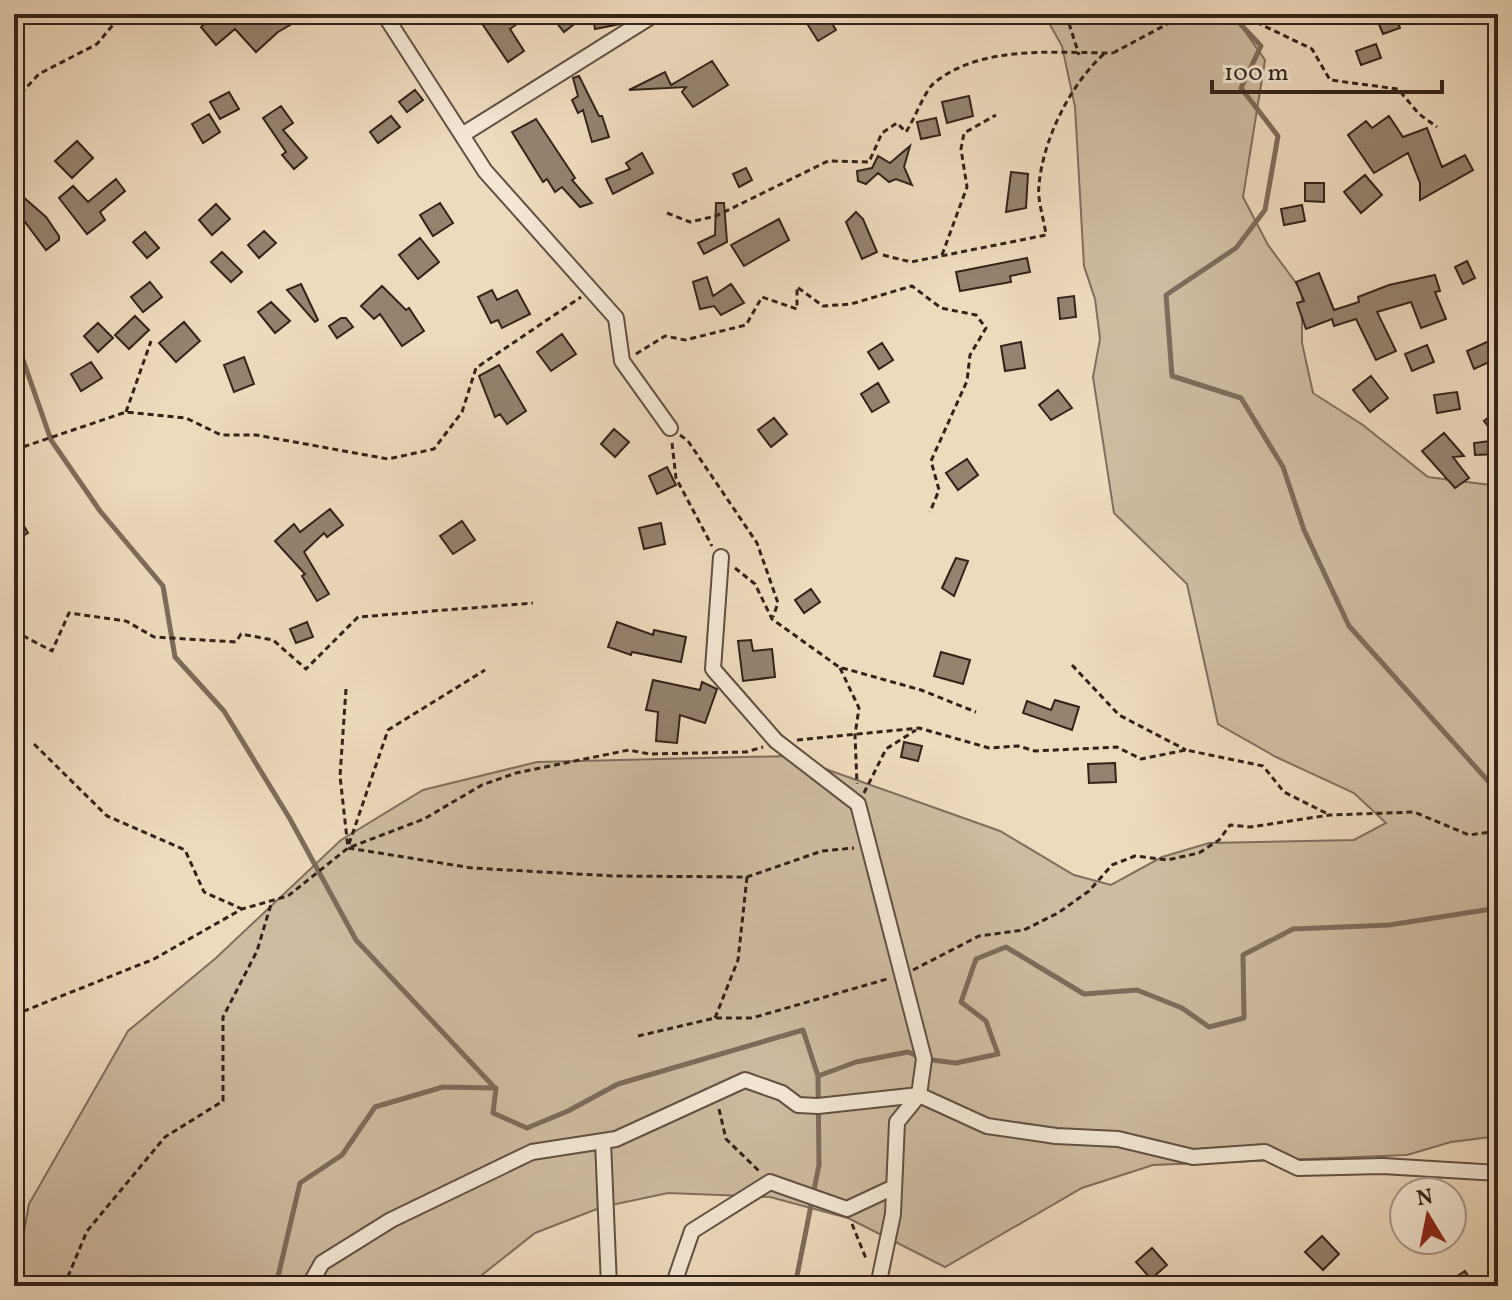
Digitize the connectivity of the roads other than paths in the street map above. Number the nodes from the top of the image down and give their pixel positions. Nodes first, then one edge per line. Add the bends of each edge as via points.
1 (384, 14) edge
2 (655, 14) edge
3 (462, 135) junction
4 (670, 428) road end
5 (721, 557) road end
6 (919, 1095) junction
7 (603, 1141) junction
8 (1498, 1173) edge
9 (894, 1187) junction
10 (875, 1280) edge
11 (309, 1286) edge
12 (609, 1286) edge
13 (673, 1286) edge

1 - 3 street
2 - 3 street
3 - 4 street via 485,171 616,318 622,361
5 - 6 street via 713,669 776,741 858,804 924,1059
6 - 7 street via 798,1105 782,1093 745,1080 648,1127
6 - 8 street via 987,1126 1118,1139 1193,1157 1265,1152 1298,1168 1383,1166
6 - 9 street via 897,1122
7 - 11 street via 532,1152 391,1220 322,1263
7 - 12 street
9 - 10 street via 893,1214
9 - 13 street via 847,1209 770,1182 692,1231

